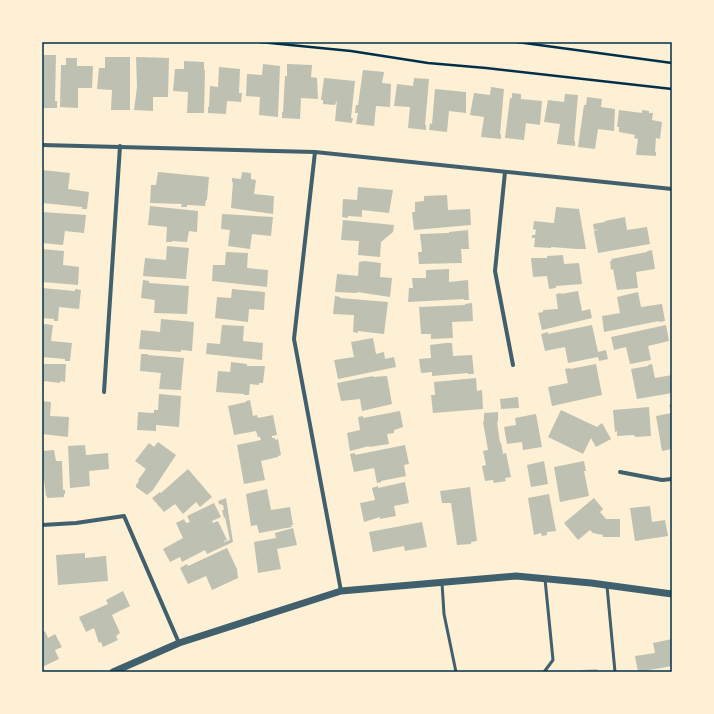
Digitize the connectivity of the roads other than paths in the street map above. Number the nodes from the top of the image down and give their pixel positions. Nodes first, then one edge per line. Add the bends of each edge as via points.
1 (42, 146) edge
2 (120, 146) junction
3 (315, 152) junction
4 (505, 172) junction
5 (672, 189) edge
6 (513, 365) dead end
7 (104, 392) dead end
8 (620, 472) dead end
9 (672, 479) edge
10 (42, 525) edge
11 (545, 579) junction
12 (442, 583) junction
13 (606, 586) junction
14 (341, 591) junction
15 (672, 594) edge
16 (179, 643) junction
17 (113, 672) edge
18 (456, 672) edge
19 (544, 672) edge
20 (615, 672) edge

1 - 2 street
2 - 3 street
2 - 7 street
3 - 4 street
3 - 14 street via 294,339
4 - 5 street
4 - 6 street via 495,271
8 - 9 street via 662,480
10 - 16 street via 124,516
11 - 12 street via 516,576
11 - 13 street
11 - 19 lane via 554,660
12 - 14 street
12 - 18 lane via 444,614
13 - 15 street
13 - 20 lane
14 - 16 street
16 - 17 street

